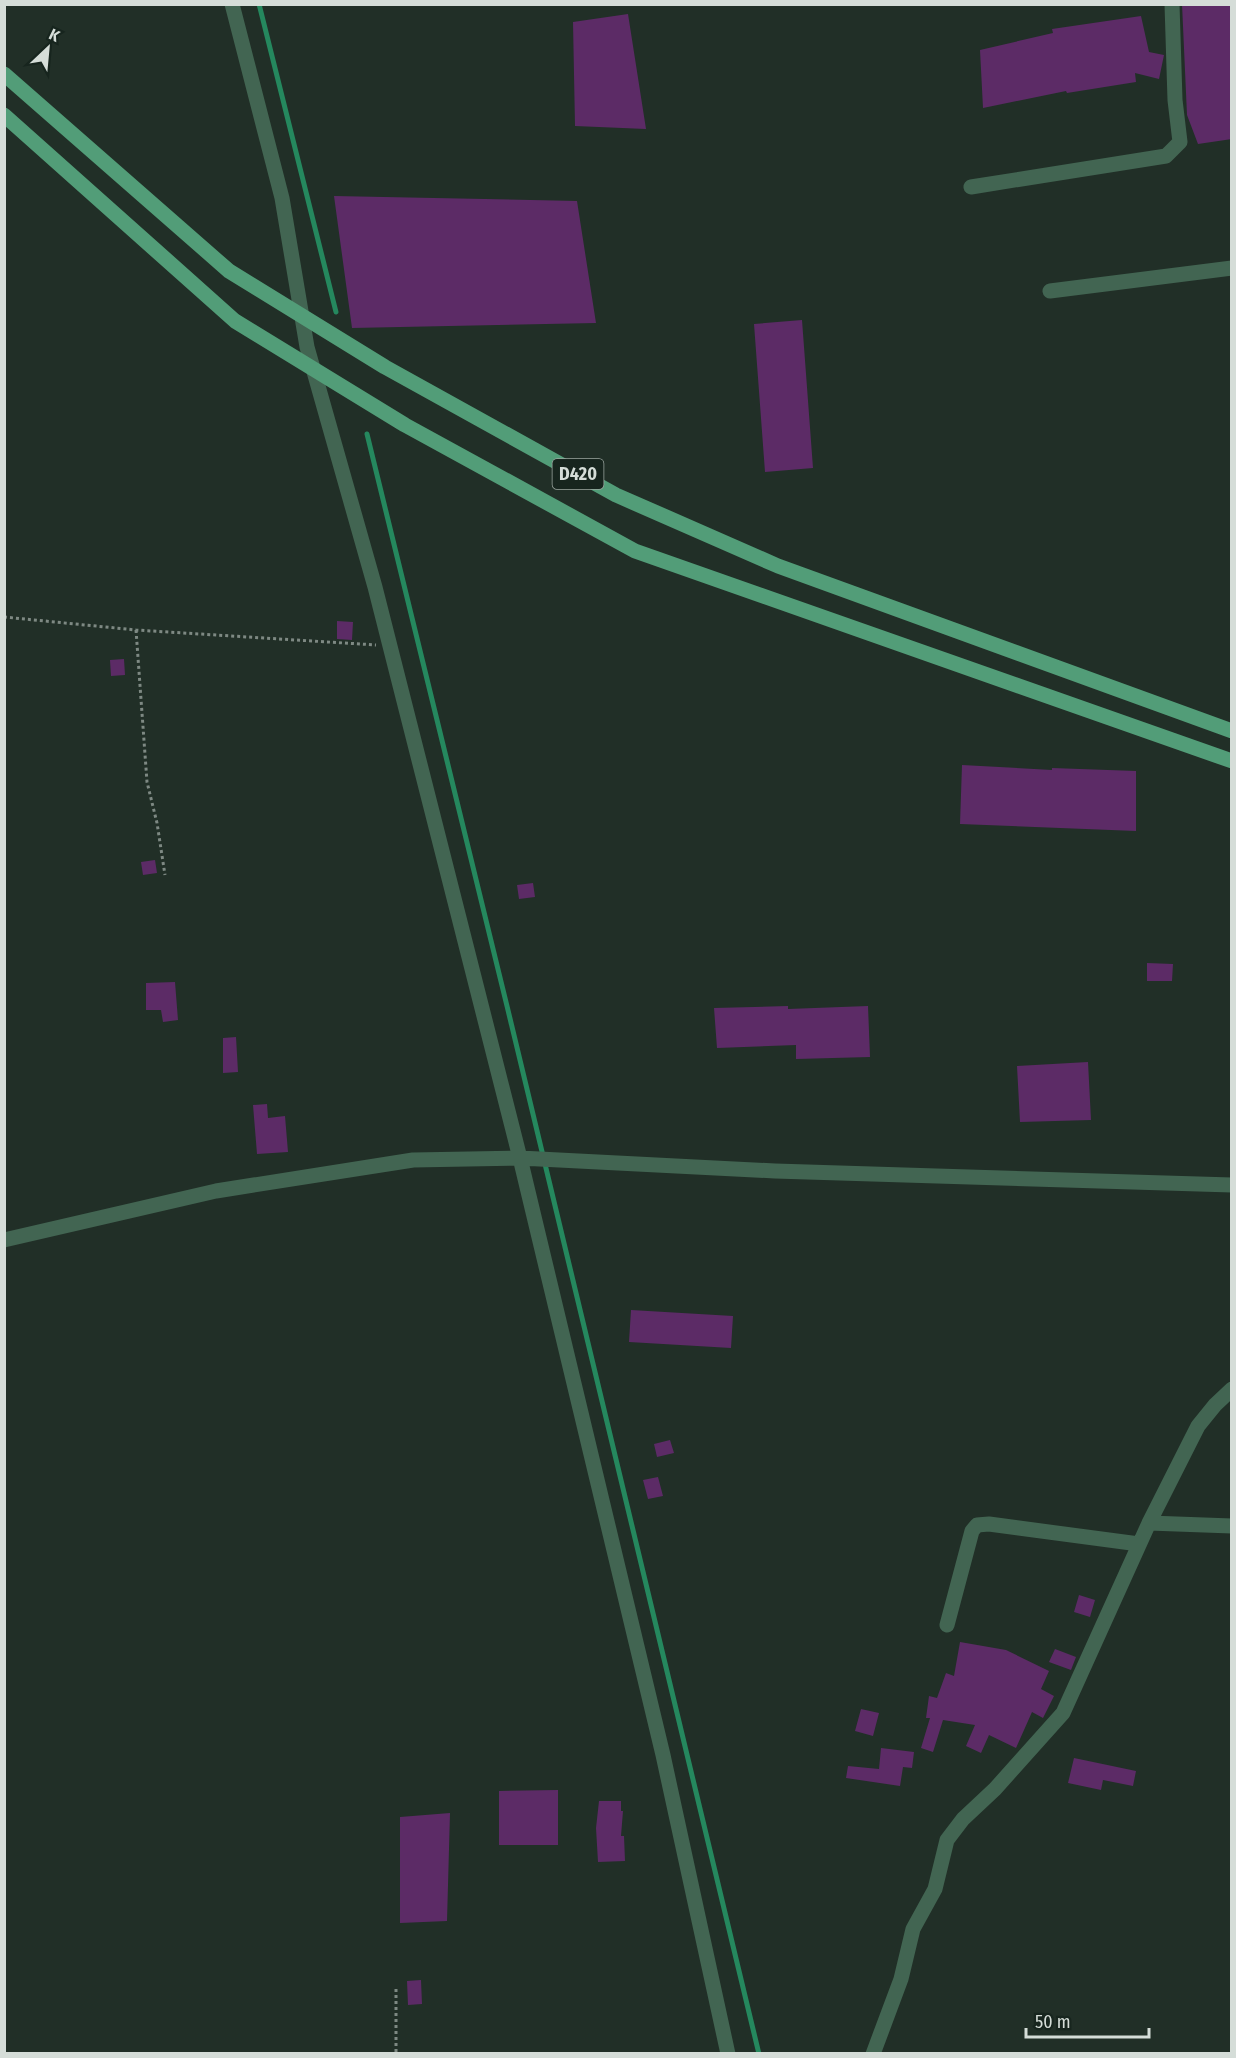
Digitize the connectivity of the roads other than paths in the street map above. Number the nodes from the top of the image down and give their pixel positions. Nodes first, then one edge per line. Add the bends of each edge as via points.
1 (232, 4) edge
2 (1172, 4) edge
3 (4, 74) edge
4 (4, 115) edge
5 (972, 188) dead end
6 (1232, 268) edge
7 (1050, 291) dead end
8 (302, 316) junction
9 (313, 369) junction
10 (1232, 731) edge
11 (1232, 761) edge
12 (520, 1158) junction
13 (1232, 1185) edge
14 (4, 1240) edge
15 (1232, 1389) edge
16 (1149, 1523) junction
17 (1232, 1526) edge
18 (1139, 1544) junction
19 (947, 1625) dead end
20 (728, 2054) edge
21 (873, 2054) edge

1 - 8 street via 282,198
2 - 5 street via 1180,142 1166,156
3 - 8 main road, D420 via 230,272
4 - 9 main road, D420 via 235,321
6 - 7 street
8 - 9 street
8 - 10 main road, D420 via 385,367 616,495 778,566
9 - 11 main road, D420 via 405,426 636,551
9 - 12 street via 390,646
12 - 13 street via 775,1171
12 - 14 street via 413,1160 216,1191
12 - 20 street via 663,1755
15 - 16 street via 1198,1426
16 - 17 street
16 - 18 street
18 - 19 street via 977,1525 972,1531
18 - 21 street via 1063,1713 947,1840 934,1889 913,1929 901,1979

